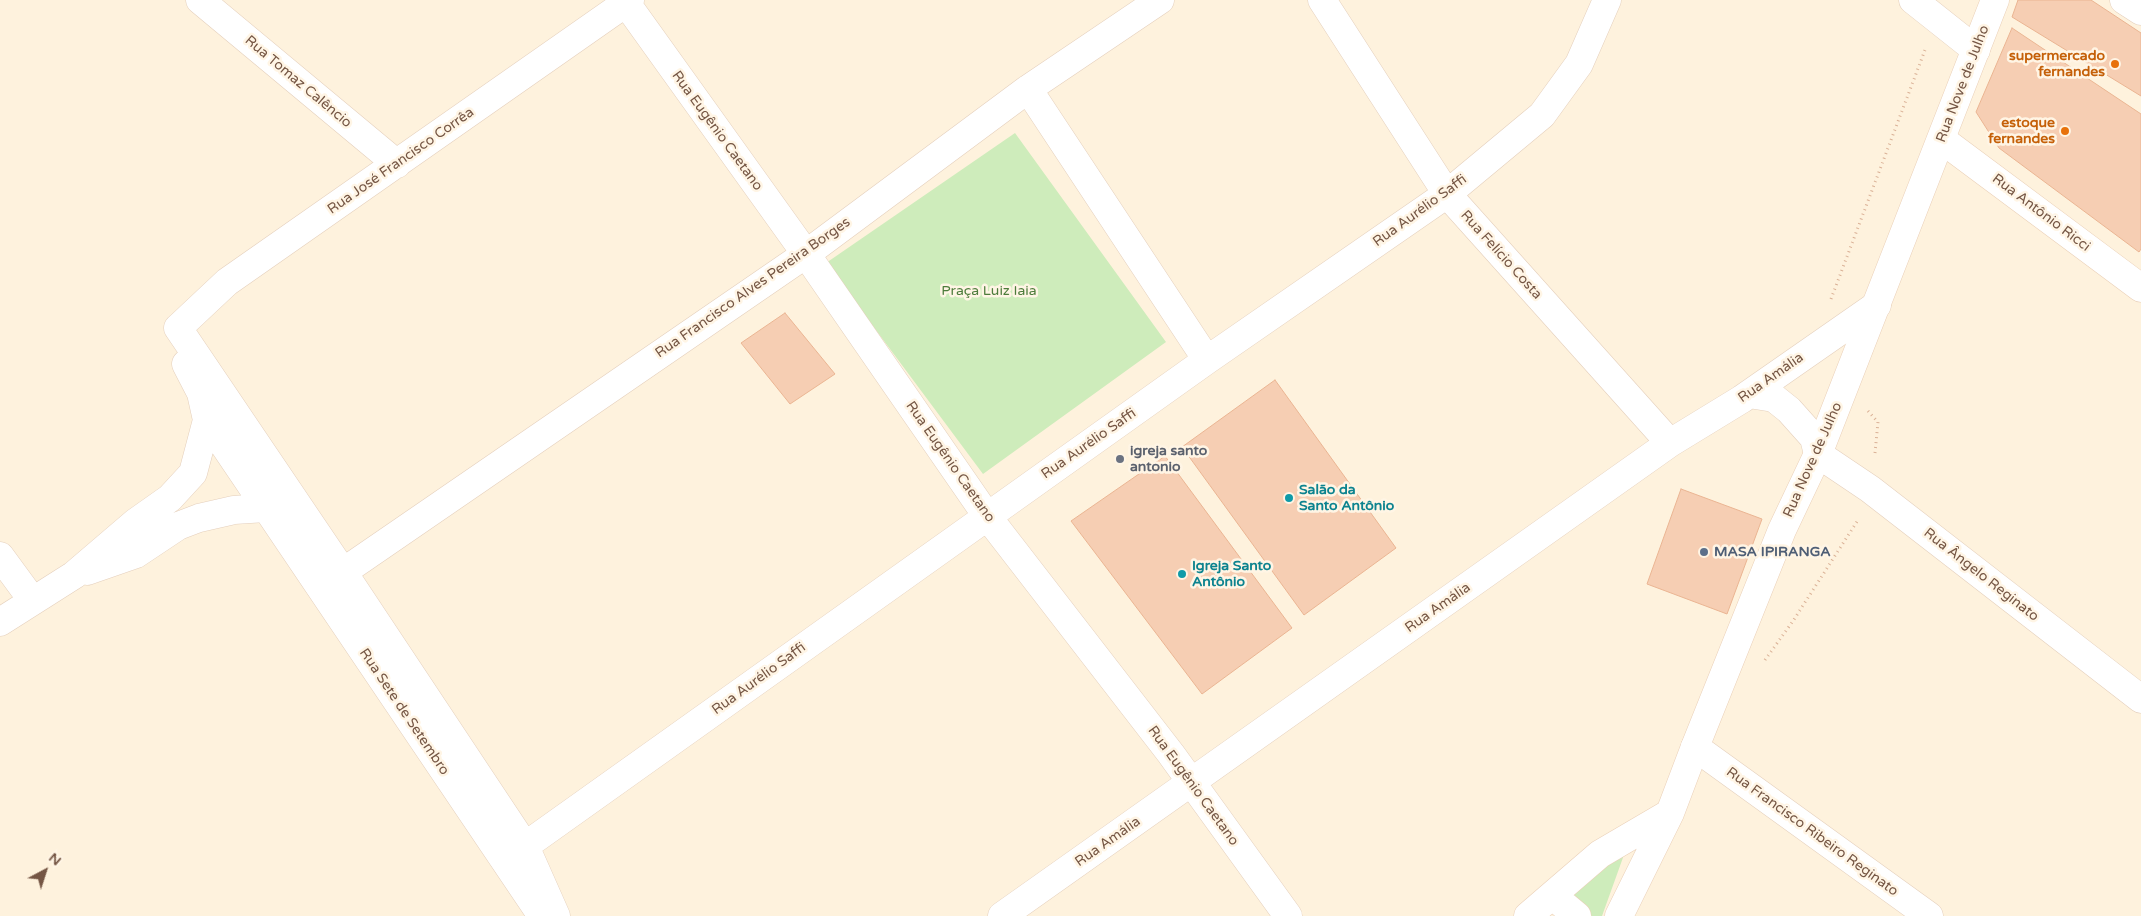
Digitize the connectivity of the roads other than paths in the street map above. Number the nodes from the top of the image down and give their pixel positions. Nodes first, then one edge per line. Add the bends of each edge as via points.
1 (200, 0) edge
2 (1160, 0) edge
3 (1322, 0) edge
4 (1607, 0) edge
5 (1913, 0) edge
6 (1996, 0) edge
7 (2124, 0) edge
8 (627, 1) edge
9 (2141, 11) edge
10 (1976, 50) junction
11 (1028, 89) junction
12 (1941, 139) junction
13 (397, 164) junction
14 (1447, 194) junction
15 (806, 254) junction
16 (2141, 288) edge
17 (1877, 305) junction
18 (178, 328) junction
19 (1207, 360) junction
20 (1749, 394) junction
21 (207, 420) junction
22 (1670, 443) junction
23 (1818, 454) junction
24 (266, 508) junction
25 (305, 515) junction
26 (987, 516) junction
27 (0, 556) edge
28 (344, 572) junction
29 (74, 575) junction
30 (33, 601) junction
31 (0, 622) edge
32 (2141, 699) edge
33 (1694, 747) junction
34 (1192, 782) junction
35 (1670, 813) junction
36 (525, 846) junction
37 (1553, 896) junction
38 (542, 916) edge
39 (556, 916) edge
40 (1002, 916) edge
41 (1288, 916) edge
42 (1528, 916) edge
43 (1577, 916) edge
44 (1619, 916) edge
45 (1929, 916) edge

1 - 13 street, Rua Tomaz Calêncio
2 - 11 street, Rua Francisco Alves Pereira Borges
3 - 14 street, Rua Felício Costa
4 - 14 street, Rua Aurélio Saffi via 1579,64 1542,115
5 - 10 street
6 - 10 street, Rua Nove de Julho
7 - 9 street
8 - 13 street, Rua José Francisco Corrêa
8 - 15 street, Rua Eugênio Caetano
10 - 12 street, Rua Nove de Julho
11 - 15 street, Rua Francisco Alves Pereira Borges
11 - 19 street
12 - 16 street, Rua Antônio Ricci
12 - 17 street, Rua Nove de Julho
13 - 18 street, Rua José Francisco Corrêa via 227,282
14 - 19 street, Rua Aurélio Saffi
14 - 22 street, Rua Felício Costa
15 - 26 street, Rua Eugênio Caetano
15 - 28 street, Rua Francisco Alves Pereira Borges
17 - 20 street, Rua Amália
17 - 23 street, Rua Nove de Julho
18 - 21 street, Rua Sete de Setembro via 182,356 201,393
18 - 25 street, Rua Sete de Setembro
19 - 26 street, Rua Aurélio Saffi
20 - 22 street, Rua Amália
20 - 23 street via 1774,398 1789,410 1814,438
21 - 24 street, Rua Sete de Setembro
21 - 29 street, Rua Sete de Setembro via 192,474 170,498 136,522
22 - 34 street, Rua Amália
23 - 32 street, Rua Ângelo Reginato via 1870,489
23 - 33 street, Rua Nove de Julho via 1782,530
24 - 25 street
24 - 29 street via 234,510 199,518 178,526 136,554
24 - 38 street, Rua Sete de Setembro
25 - 28 street, Rua Sete de Setembro
26 - 34 street, Rua Eugênio Caetano
26 - 36 street, Rua Aurélio Saffi
27 - 30 street
28 - 36 street, Rua Sete de Setembro
29 - 30 street
30 - 31 street
33 - 35 street, Rua Nove de Julho
33 - 45 street, Rua Francisco Ribeiro Reginato
34 - 40 street, Rua Amália
34 - 41 street, Rua Eugênio Caetano
35 - 37 street via 1600,854
35 - 44 street, Rua Nove de Julho
36 - 39 street, Rua Sete de Setembro
37 - 42 street
37 - 43 street

